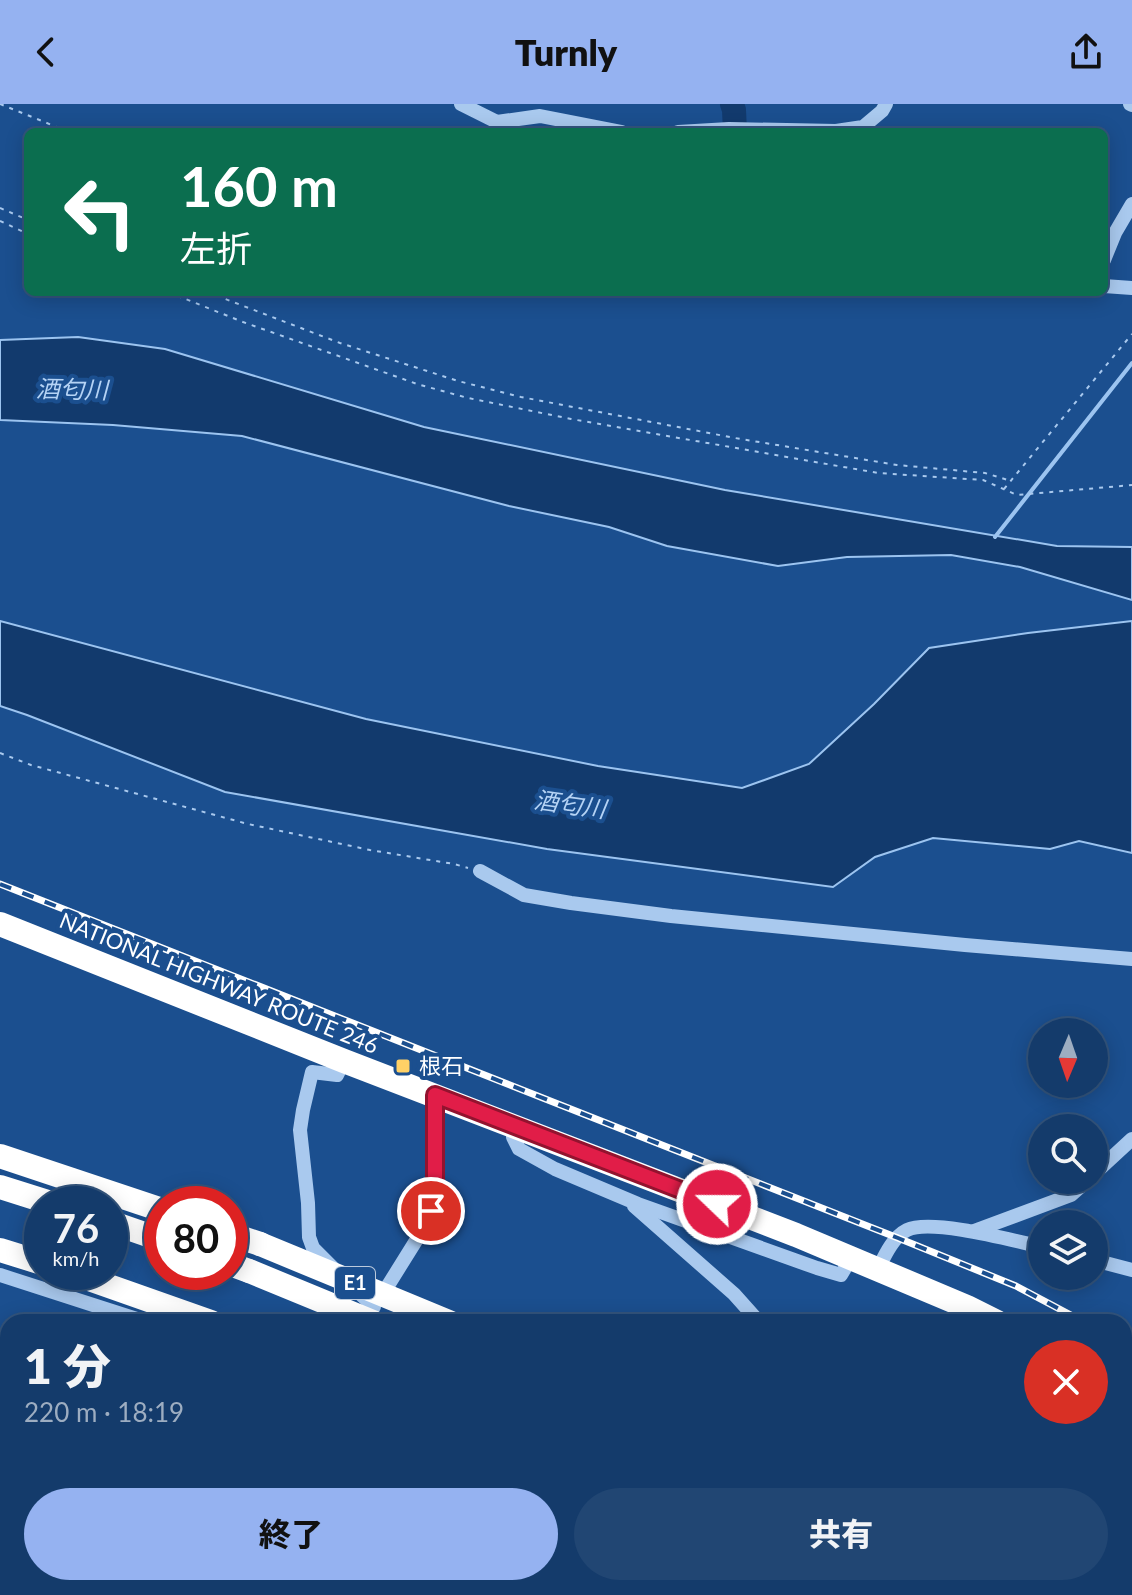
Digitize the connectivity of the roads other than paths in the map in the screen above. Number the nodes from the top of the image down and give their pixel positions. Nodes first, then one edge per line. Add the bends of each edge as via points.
1 (461, 104) edge
2 (886, 104) edge
3 (497, 122) junction
4 (505, 128) edge
5 (602, 128) edge
6 (856, 128) edge
7 (1132, 204) edge
8 (1108, 250) edge
9 (1108, 286) edge
10 (1132, 288) edge
11 (480, 871) road end
12 (0, 924) edge
13 (1132, 959) edge
14 (344, 1061) junction
15 (435, 1095) junction
16 (516, 1126) junction
17 (1132, 1139) edge
18 (0, 1156) edge
19 (1108, 1161) edge
20 (0, 1187) edge
21 (1072, 1194) edge
22 (24, 1195) edge
23 (632, 1202) junction
24 (144, 1204) edge
25 (974, 1231) junction
26 (248, 1240) edge
27 (1028, 1244) edge
28 (0, 1250) edge
29 (24, 1257) edge
30 (851, 1258) junction
31 (1108, 1264) edge
32 (878, 1269) junction
33 (248, 1270) edge
34 (1132, 1270) edge
35 (0, 1275) edge
36 (120, 1290) edge
37 (121, 1314) edge
38 (188, 1314) edge
39 (371, 1314) edge
40 (373, 1314) edge
41 (375, 1314) edge
42 (430, 1314) edge
43 (752, 1314) edge
44 (979, 1314) edge

1 - 3 street
2 - 6 street
3 - 4 street
3 - 5 street via 540,116
7 - 8 street
9 - 10 street
11 - 13 street via 524,895 585,905
12 - 14 highway, NATIONAL HIGHWAY ROUTE 246
14 - 15 highway, NATIONAL HIGHWAY ROUTE 246
14 - 40 street via 337,1075 312,1072 303,1110 309,1237
15 - 16 highway, NATIONAL HIGHWAY ROUTE 246
15 - 41 street via 431,1211
16 - 23 street via 513,1137 519,1149
16 - 30 highway, NATIONAL HIGHWAY ROUTE 246
17 - 19 street
18 - 24 highway
20 - 22 highway
21 - 25 street
23 - 30 street via 841,1275
23 - 43 street
25 - 27 street
25 - 32 street via 913,1227 903,1232
26 - 42 highway, E1, bridge
28 - 29 highway
30 - 32 highway, NATIONAL HIGHWAY ROUTE 246
31 - 34 street
32 - 44 highway, NATIONAL HIGHWAY ROUTE 246
33 - 39 highway, E1, bridge
35 - 37 street
36 - 38 highway

